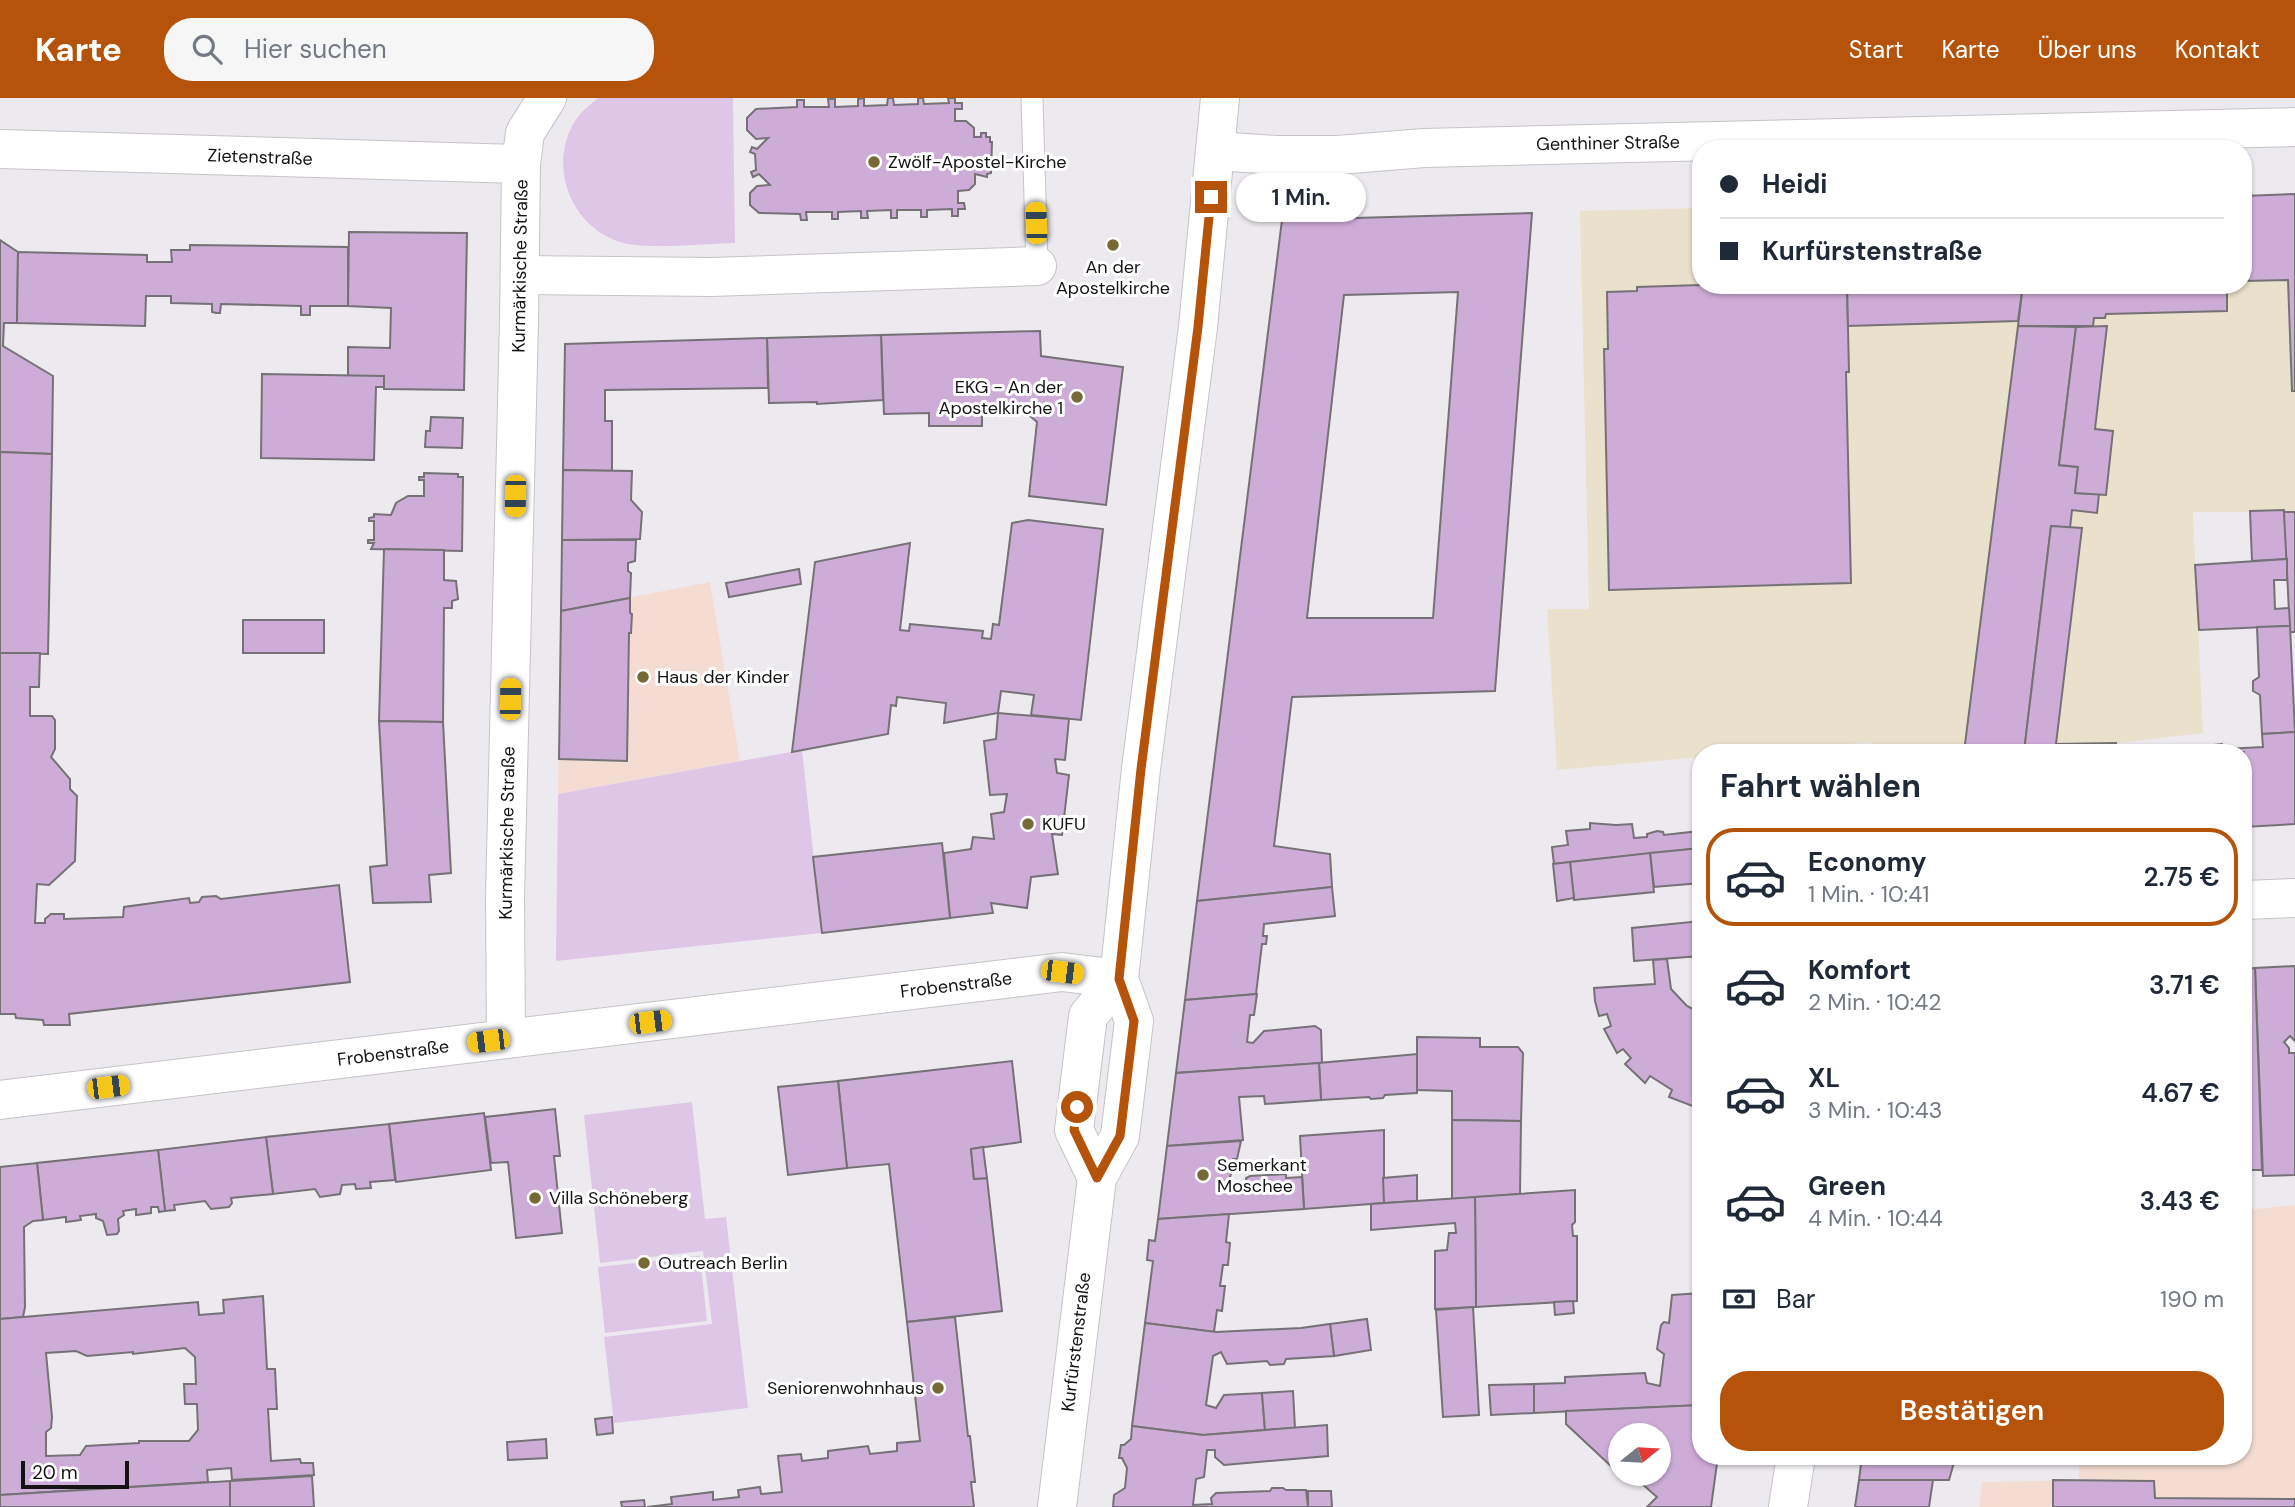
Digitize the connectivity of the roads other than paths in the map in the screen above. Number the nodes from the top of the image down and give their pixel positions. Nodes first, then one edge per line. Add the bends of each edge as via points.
1 (547, 98) edge
2 (1032, 98) edge
3 (1220, 98) edge
4 (2295, 127) edge
5 (1756, 140) edge
6 (1692, 142) edge
7 (0, 149) edge
8 (1216, 151) junction
9 (521, 164) junction
10 (1037, 267) joint
11 (520, 275) junction
12 (2295, 898) edge
13 (2252, 900) edge
14 (1119, 979) junction
15 (506, 1040) junction
16 (0, 1100) edge
17 (1795, 1465) edge
18 (1057, 1507) edge
19 (1788, 1507) edge

1 - 9 street via 525,133
2 - 10 lane
3 - 8 street
4 - 5 street, Genthiner Straße
6 - 8 street, Genthiner Straße via 1424,148 1338,155
7 - 9 street, Zietenstraße
8 - 14 street
9 - 11 street, Kurmärkische Straße
10 - 11 street via 711,276
11 - 15 street, Kurmärkische Straße via 505,897
12 - 13 street
14 - 15 street, Frobenstraße via 1062,972
14 - 18 street, Kurfürstenstraße via 1088,1016 1074,1130 1097,1178
15 - 16 street, Frobenstraße
17 - 19 street

